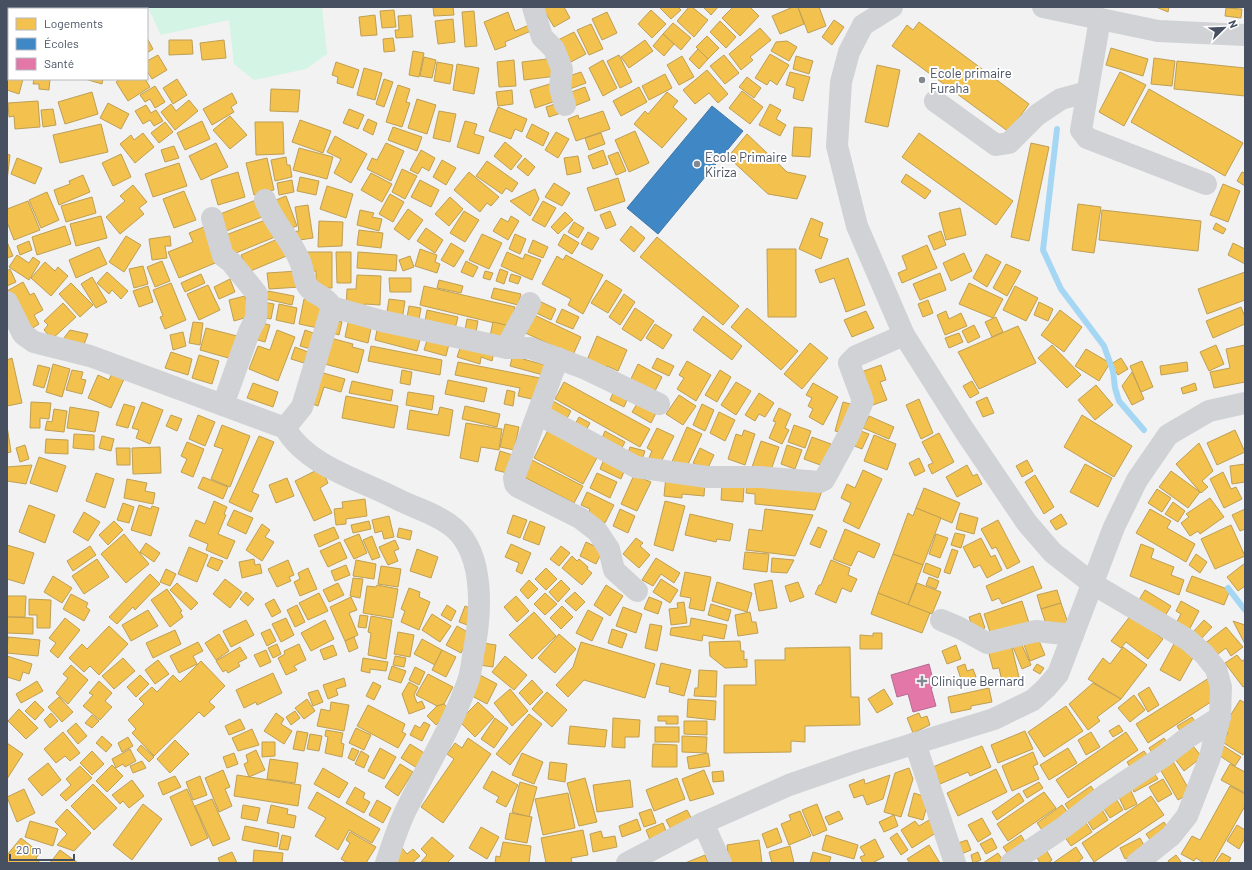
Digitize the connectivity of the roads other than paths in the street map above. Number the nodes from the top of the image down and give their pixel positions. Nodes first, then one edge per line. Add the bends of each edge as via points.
1 (533, 7) edge
2 (892, 7) edge
3 (1043, 7) edge
4 (1100, 19) junction
5 (1245, 35) edge
6 (1087, 92) junction
7 (935, 101) dead end
8 (565, 105) dead end
9 (1206, 184) dead end
10 (265, 200) dead end
11 (212, 218) dead end
12 (7, 302) edge
13 (530, 304) dead end
14 (332, 307) junction
15 (904, 335) junction
16 (507, 348) junction
17 (558, 358) junction
18 (1245, 403) edge
19 (659, 404) dead end
20 (223, 405) junction
21 (538, 414) junction
22 (285, 428) junction
23 (1093, 584) junction
24 (637, 591) dead end
25 (941, 620) dead end
26 (1073, 635) junction
27 (1220, 717) junction
28 (915, 743) junction
29 (702, 823) junction
30 (386, 863) edge
31 (627, 863) edge
32 (721, 863) edge
33 (955, 863) edge
34 (1011, 863) edge
35 (1137, 863) edge

1 - 8 street via 542,37 554,49 562,69 560,88
2 - 15 street via 863,25 849,52 841,82 838,146 857,226
3 - 4 street
4 - 5 street via 1158,31
4 - 6 street
6 - 7 street via 1061,99 1037,115 1009,143 996,145
6 - 9 street via 1081,130 1087,138
10 - 14 street via 270,214 301,264 306,284 310,290 327,299
11 - 20 street via 223,256 257,294 256,318
12 - 20 street via 23,334 34,342 90,356
13 - 16 street via 511,336
14 - 16 street via 382,321
14 - 22 street via 302,407
15 - 21 street via 856,356 849,363 863,401 849,434 824,480 820,482 760,477 708,477 636,467
15 - 23 street via 1027,524 1053,553
16 - 17 street via 530,348
17 - 19 street
17 - 21 street
18 - 23 street via 1209,411 1168,435 1137,480 1114,527
20 - 22 street
21 - 24 street via 514,478 515,484 580,518 597,531 609,549 614,570
22 - 30 street via 292,440 312,457 454,528 471,551 477,575 479,616 469,680 447,731 408,805
23 - 26 street
23 - 27 street via 1188,640 1204,654 1216,669 1221,687
25 - 26 street via 987,643 1036,631
26 - 28 street via 1058,674 1033,700 994,719
27 - 34 street
27 - 35 street via 1210,756 1187,816 1171,836
28 - 29 street via 789,786
28 - 33 street
29 - 31 street
29 - 32 street

